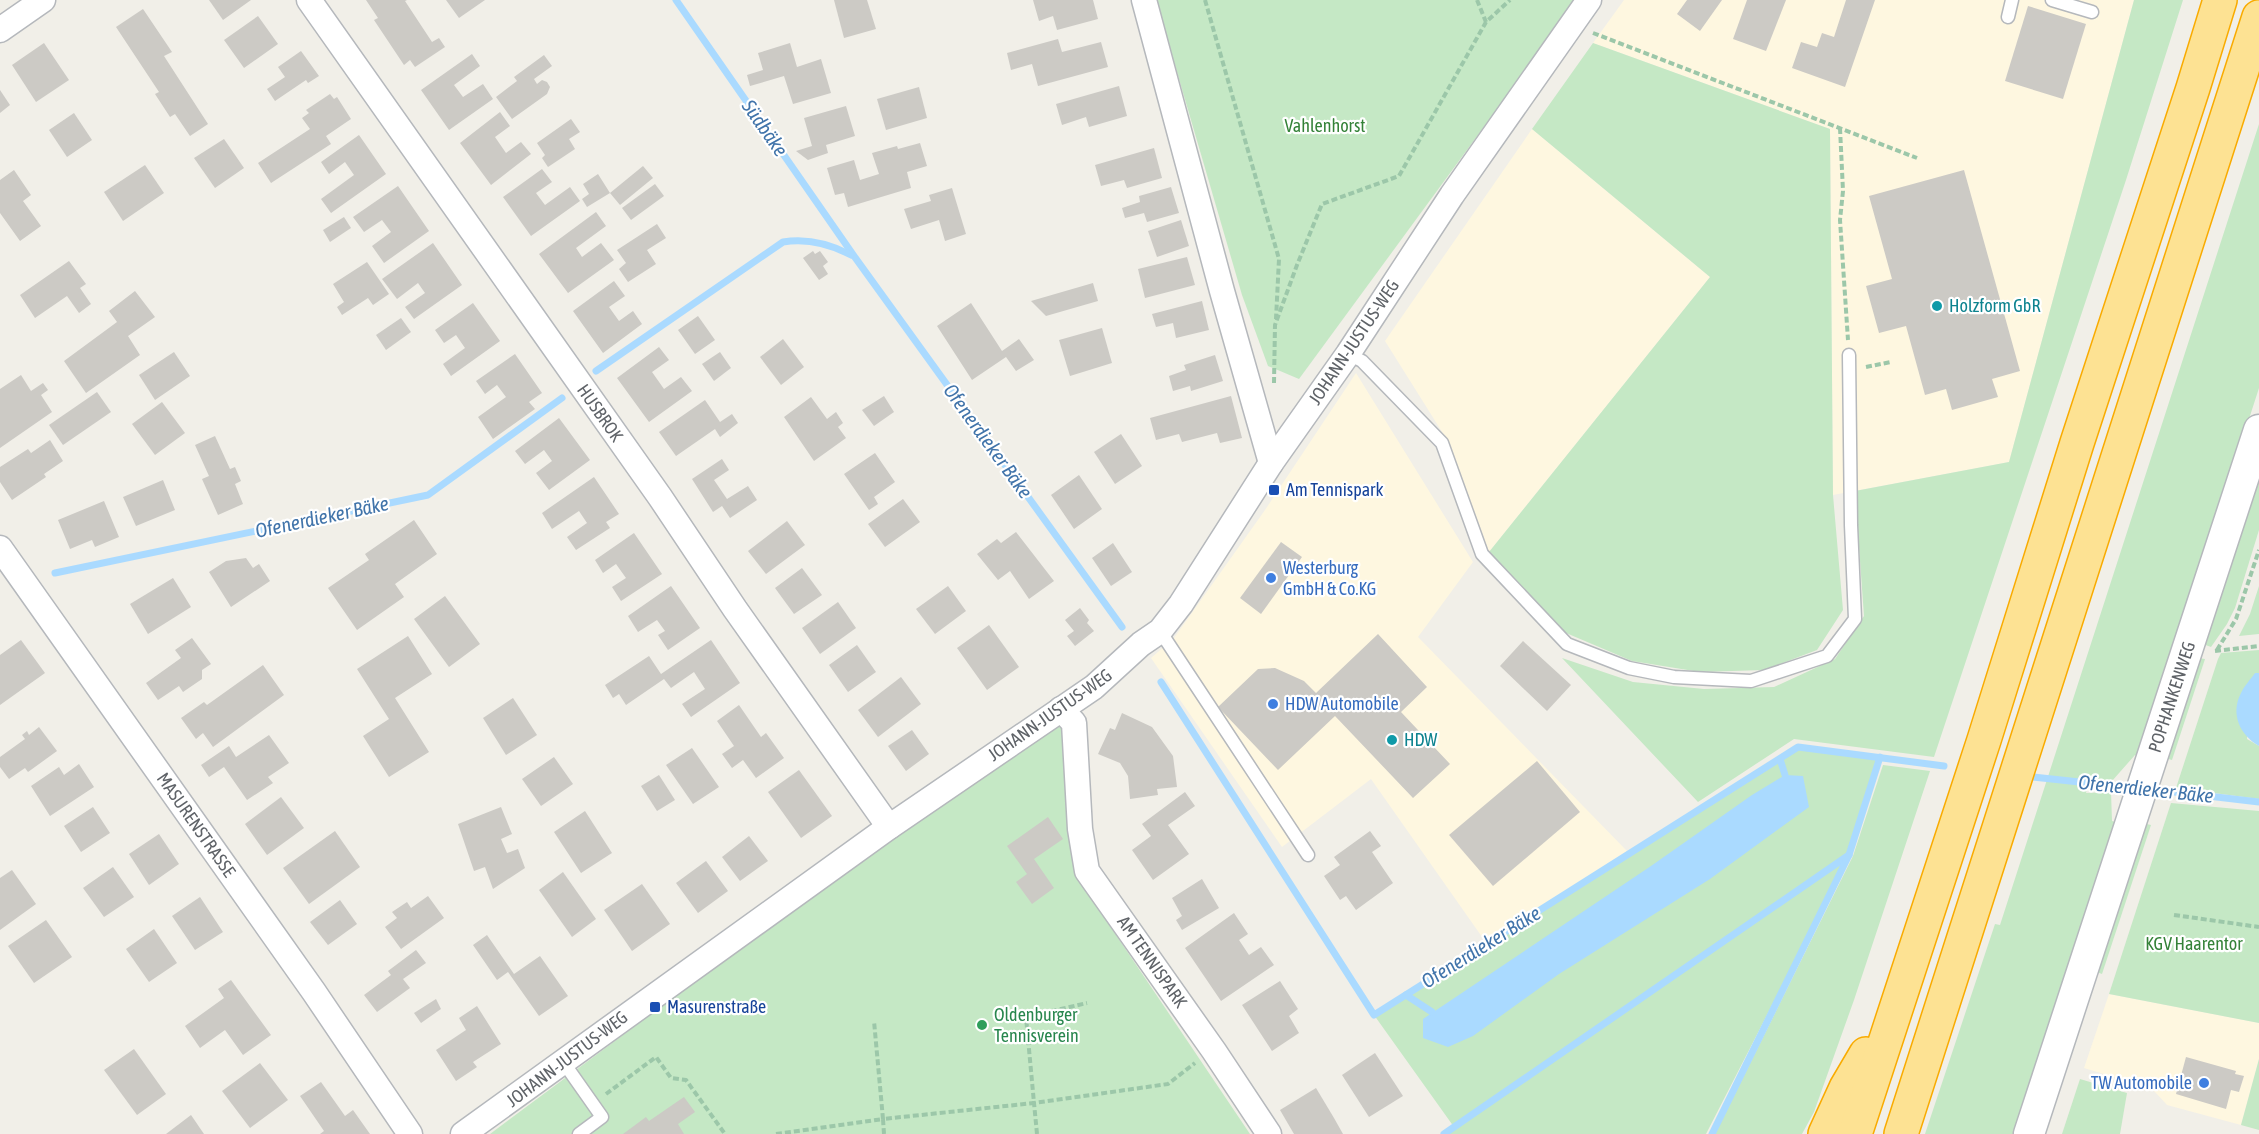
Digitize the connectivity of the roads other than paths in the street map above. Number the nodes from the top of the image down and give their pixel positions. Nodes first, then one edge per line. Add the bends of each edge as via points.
1 (43, 0) edge
2 (309, 0) edge
3 (1144, 0) edge
4 (1590, 0) edge
5 (2012, 0) edge
6 (2052, 0) edge
7 (2220, 0) edge
8 (2092, 12) dead end
9 (2008, 16) dead end
10 (2259, 17) edge
11 (0, 30) edge
12 (1347, 354) junction
13 (1849, 355) road end
14 (2259, 430) edge
15 (1272, 463) junction
16 (0, 548) edge
17 (1160, 631) junction
18 (1061, 709) junction
19 (889, 827) junction
20 (1308, 855) dead end
21 (1898, 998) junction
22 (564, 1063) junction
23 (410, 1134) edge
24 (464, 1134) edge
25 (579, 1134) edge
26 (1269, 1134) edge
27 (1825, 1134) edge
28 (1855, 1134) edge
29 (1901, 1134) edge
30 (2029, 1134) edge

1 - 11 street
2 - 19 street, HUSBROK
3 - 15 street
4 - 12 street, JOHANN-JUSTUS-WEG via 1452,195
5 - 9 lane
6 - 8 lane
7 - 21 highway
10 - 29 highway
12 - 13 lane via 1362,361 1442,443 1482,554 1568,644 1629,668 1674,677 1751,681 1827,656 1855,619
12 - 15 street, JOHANN-JUSTUS-WEG
14 - 30 street, POPHANKENWEG via 2205,652 2152,757
15 - 17 street, JOHANN-JUSTUS-WEG
16 - 23 street, MASURENSTRASSE
17 - 18 street, JOHANN-JUSTUS-WEG via 1094,687
17 - 20 lane
18 - 19 street, JOHANN-JUSTUS-WEG
18 - 26 street, AM TENNISPARK via 1074,723 1080,829 1087,871
19 - 22 street, JOHANN-JUSTUS-WEG
21 - 27 highway via 1846,1088
21 - 28 highway
22 - 24 street, JOHANN-JUSTUS-WEG
22 - 25 lane via 602,1117

